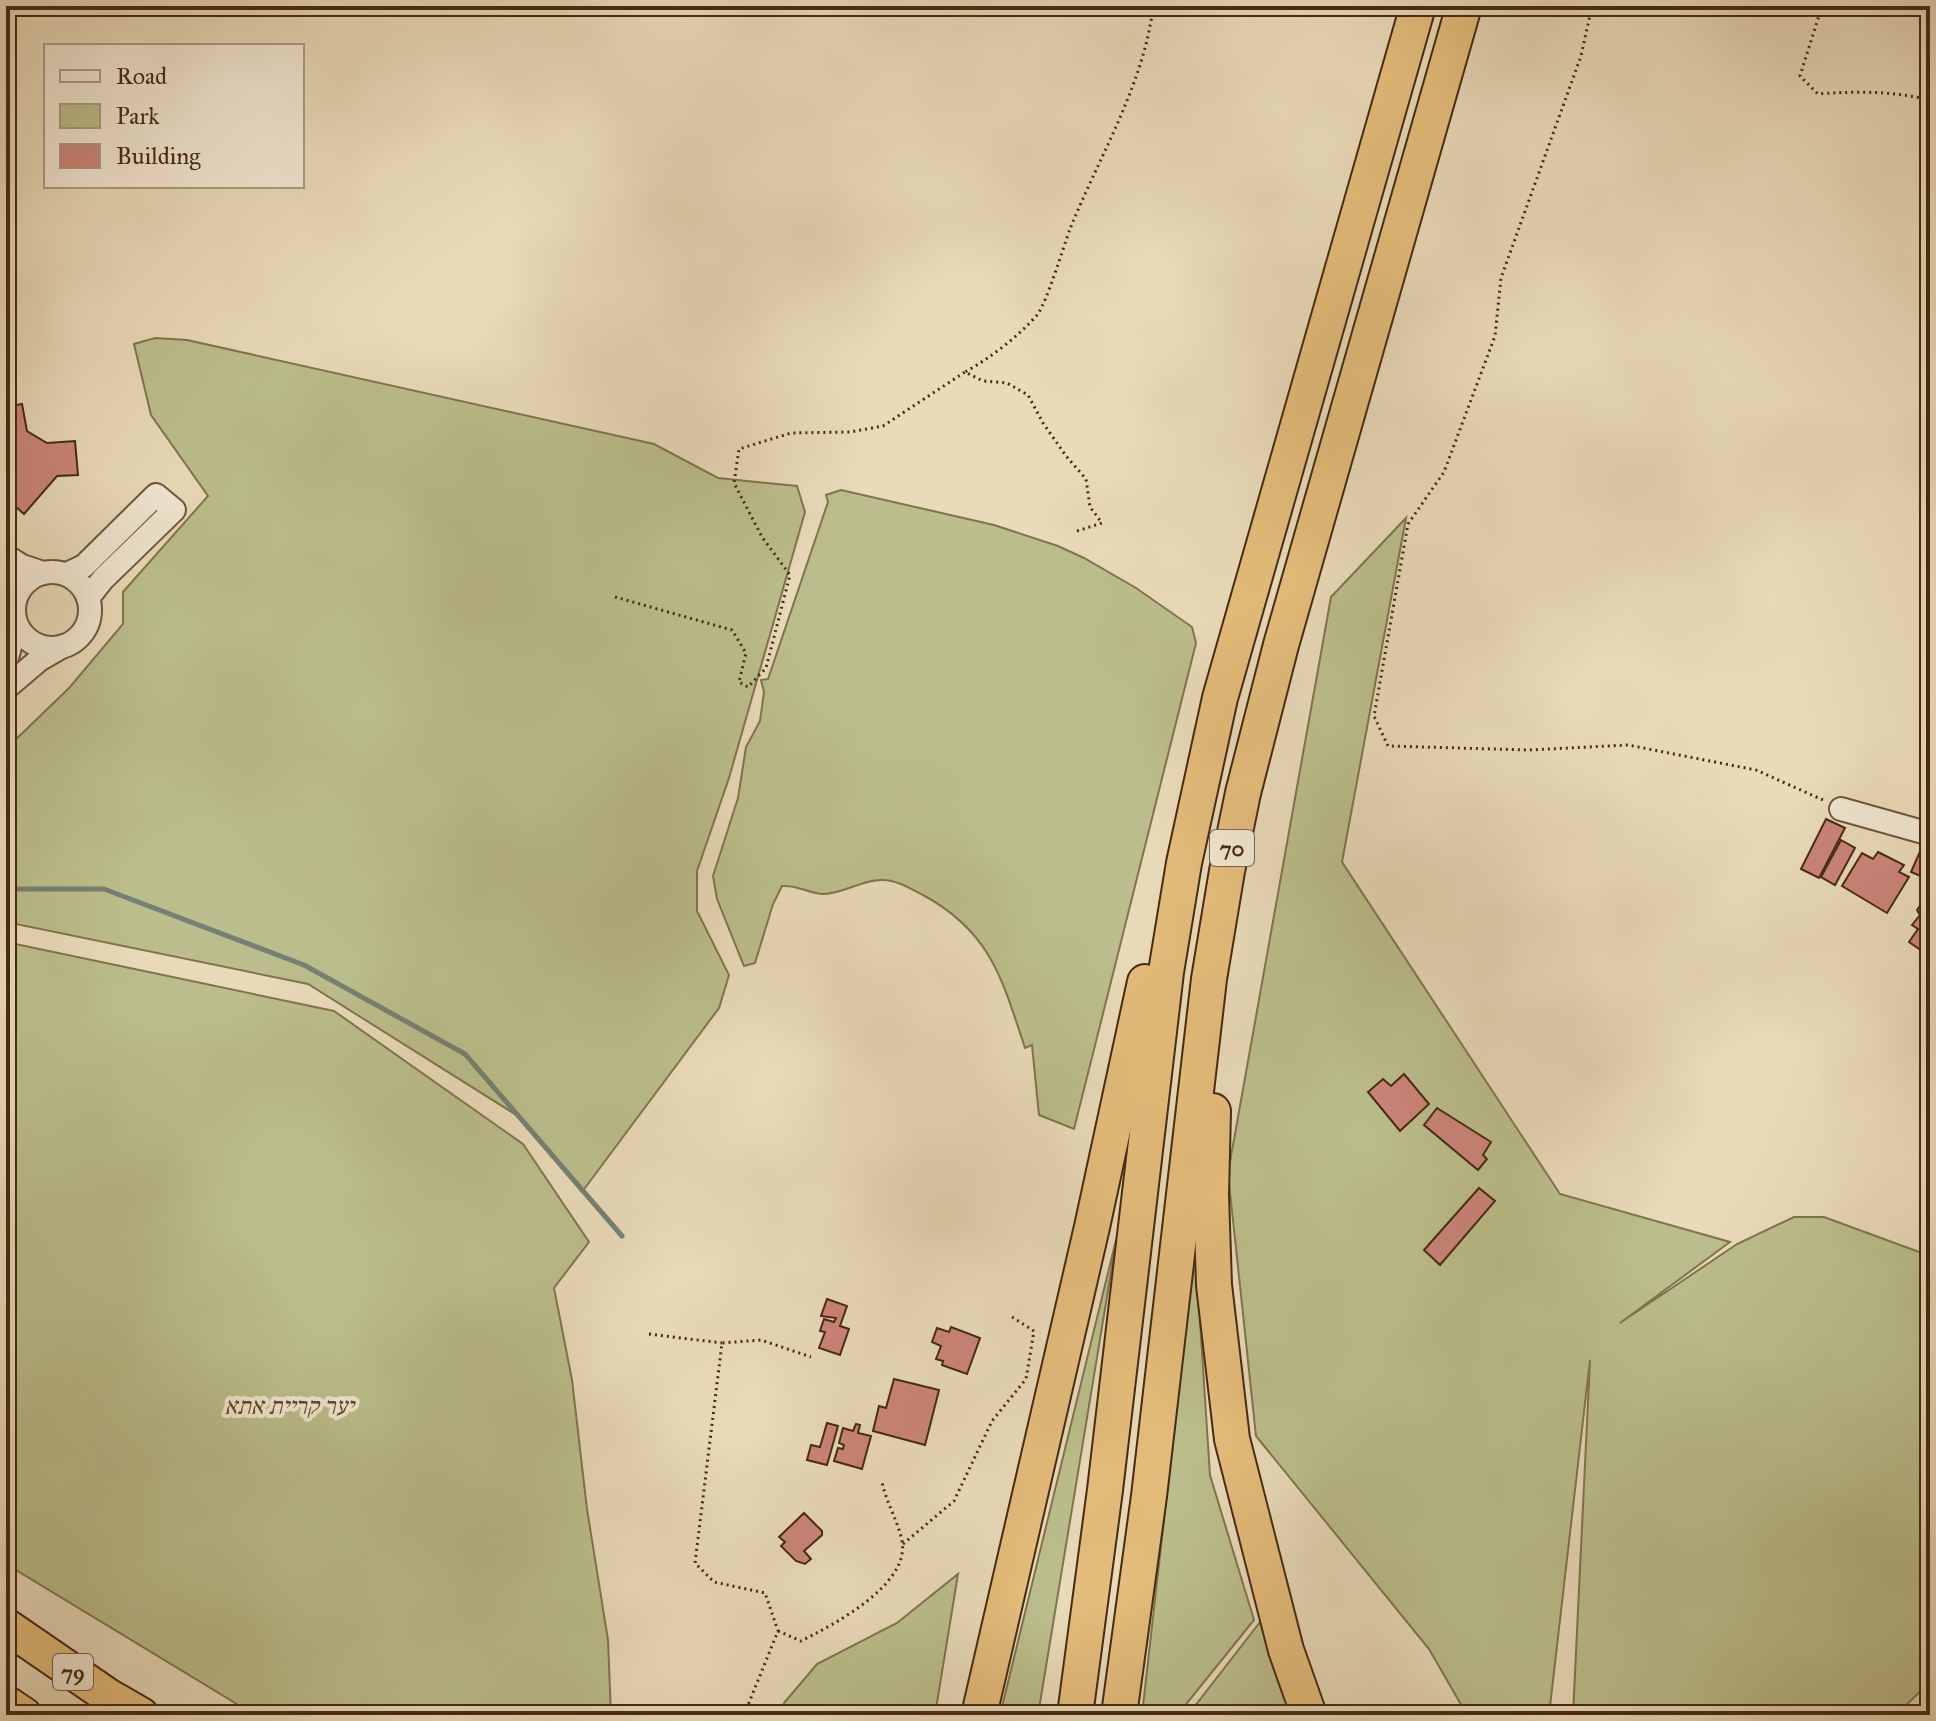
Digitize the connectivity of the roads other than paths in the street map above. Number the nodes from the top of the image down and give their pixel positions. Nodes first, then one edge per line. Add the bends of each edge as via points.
1 (1418, 6) edge
2 (1464, 6) edge
3 (6, 556) edge
4 (43, 573) junction
5 (67, 574) junction
6 (88, 598) junction
7 (11, 607) edge
8 (1238, 634) junction
9 (63, 646) junction
10 (6, 661) edge
11 (6, 688) edge
12 (1243, 793) junction
13 (1841, 809) road end
14 (1930, 834) edge
15 (6, 1626) edge
16 (6, 1703) edge
17 (24, 1715) edge
18 (141, 1715) edge
19 (979, 1715) edge
20 (1075, 1715) edge
21 (1119, 1715) edge
22 (1309, 1715) edge

1 - 8 highway, 70
2 - 12 highway, 70
3 - 4 street
4 - 5 street
4 - 7 street via 26,581
5 - 6 street
5 - 6 street via 84,566 156,495 174,510
6 - 9 street via 90,619 84,631
7 - 9 street via 27,639 38,646
7 - 10 street via 14,633
8 - 19 highway via 1143,991
8 - 20 highway, 70 via 1200,783 1166,972
9 - 11 street
12 - 21 highway, 70 via 1209,979
12 - 22 highway via 1216,1028 1214,1285 1232,1439 1286,1650
13 - 14 street
15 - 18 highway, 79
16 - 17 highway

